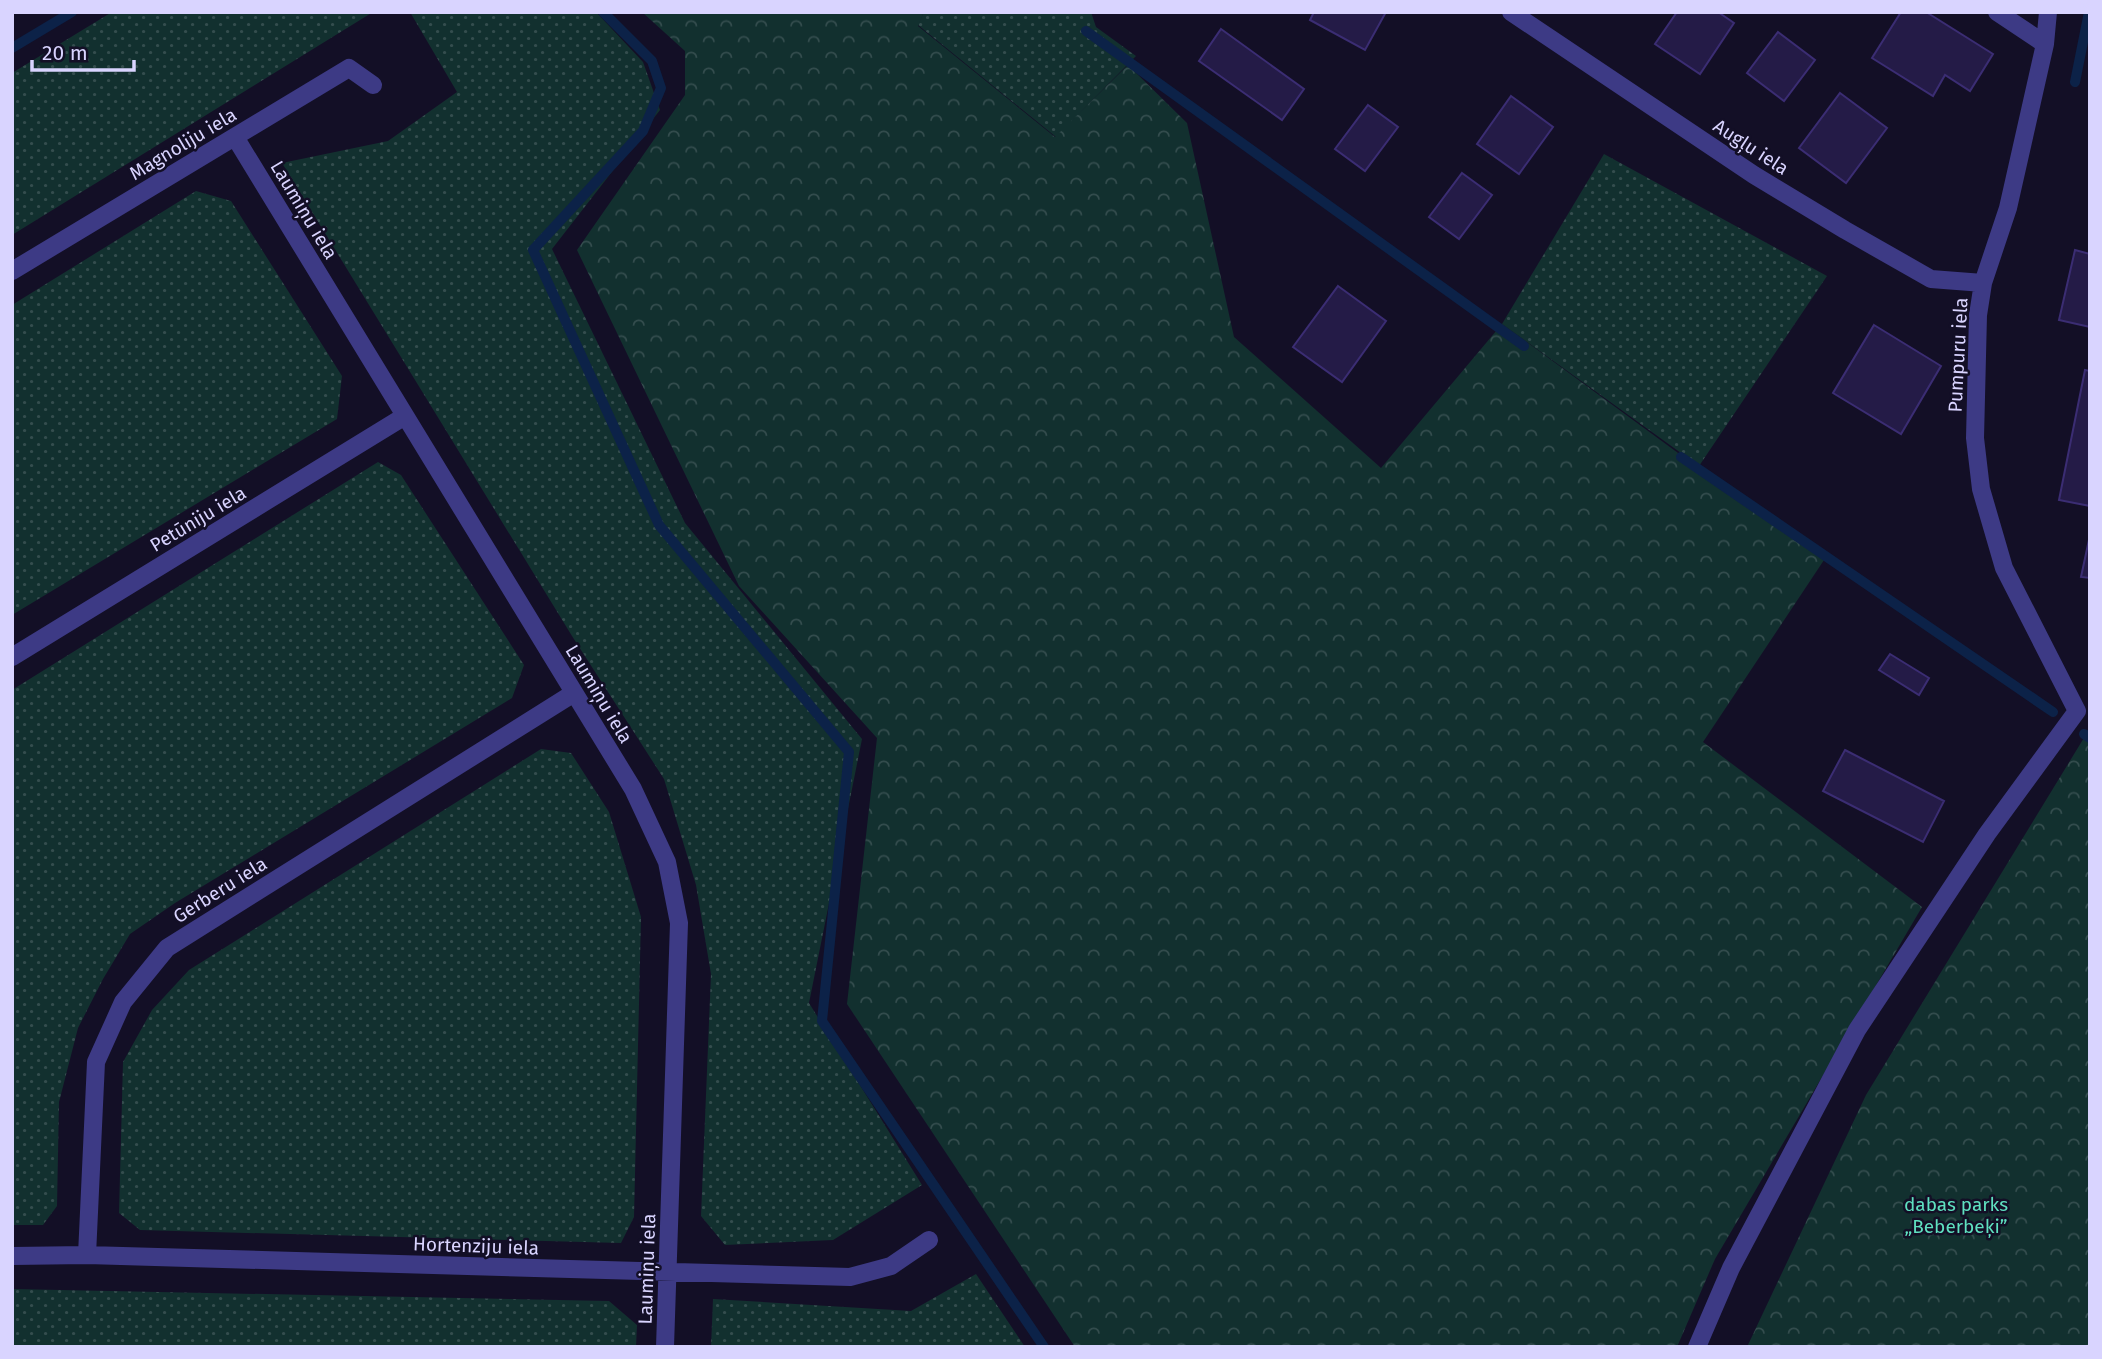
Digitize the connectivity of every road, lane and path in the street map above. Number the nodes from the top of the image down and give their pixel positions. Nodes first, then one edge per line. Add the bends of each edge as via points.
1 (1511, 12) edge
2 (1997, 12) edge
3 (2048, 12) edge
4 (2045, 44) junction
5 (373, 85) dead end
6 (234, 137) junction
7 (12, 271) edge
8 (1983, 282) junction
9 (405, 416) junction
10 (12, 657) edge
11 (574, 693) junction
12 (929, 1240) dead end
13 (87, 1255) junction
14 (12, 1256) edge
15 (668, 1273) junction
16 (665, 1347) edge
17 (1697, 1347) edge

1 - 8 street, Augļu iela via 1754,175 1845,230 1931,279
2 - 4 street
3 - 4 street, Pumpuru iela
4 - 8 street, Pumpuru iela via 2008,208
5 - 6 street, Magnoliju iela via 349,68
6 - 7 street, Magnoliju iela
6 - 9 street, Laumiņu iela
8 - 17 street, Pumpuru iela via 1975,438 1981,489 2004,568 2077,711 1987,834 1857,1030 1731,1268
9 - 10 street, Petūniju iela
9 - 11 street, Laumiņu iela
11 - 13 street, Gerberu iela via 167,947 123,1002 96,1062
11 - 15 street, Laumiņu iela via 633,789 667,862 679,923
12 - 15 street, Hortenziju iela via 891,1265 850,1277
13 - 14 street, Hortenziju iela
13 - 15 street, Hortenziju iela
15 - 16 street, Laumiņu iela

